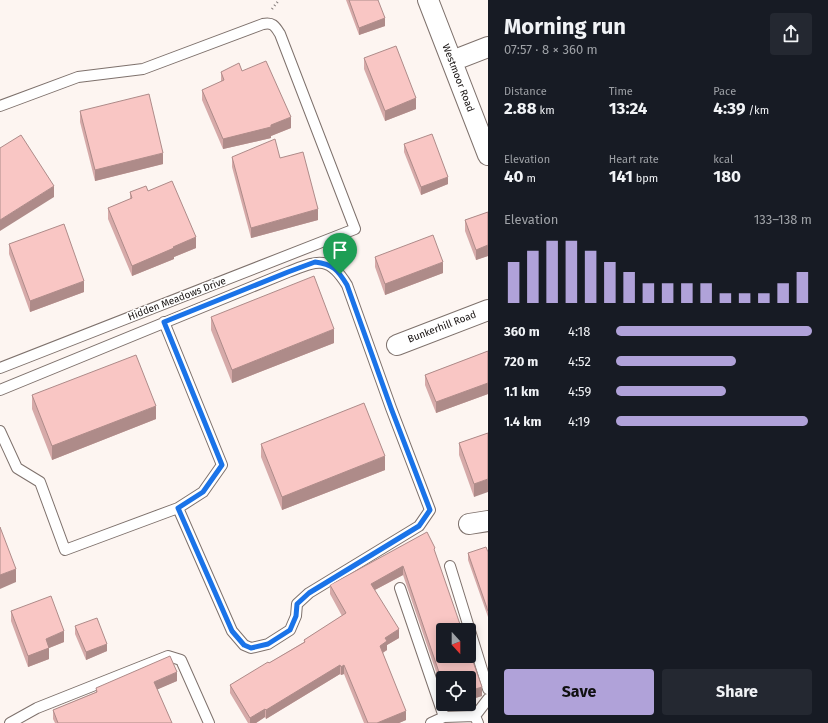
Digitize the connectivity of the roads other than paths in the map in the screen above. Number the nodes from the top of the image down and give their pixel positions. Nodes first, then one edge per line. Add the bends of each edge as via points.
1 (428, 0) edge
2 (488, 47) edge
3 (452, 61) junction
4 (0, 106) edge
5 (488, 155) edge
6 (488, 310) edge
7 (164, 322) junction
8 (397, 344) dead end
9 (0, 368) edge
10 (0, 390) edge
11 (0, 431) edge
12 (178, 508) junction
13 (488, 521) edge
14 (469, 524) dead end
15 (450, 566) dead end
16 (400, 588) dead end
17 (488, 689) edge
18 (488, 699) edge
19 (444, 718) junction
20 (476, 719) edge
21 (10, 723) edge
22 (209, 723) edge
23 (431, 723) edge

1 - 3 street, Westmoor Road
2 - 3 street
3 - 5 street, Westmoor Road
4 - 9 lane, Hidden Meadows Drive via 78,76 143,69 270,23 280,34 355,229
6 - 8 street, Bunkerhill Road
7 - 10 lane
7 - 12 lane via 222,465 203,492
7 - 12 lane via 315,262 333,267 347,285 430,510 419,526 309,593 297,604 296,616 290,630 268,644 251,648 244,645 232,631
11 - 12 lane via 17,468 40,482 65,550
13 - 14 street
15 - 17 lane
16 - 19 lane
18 - 20 lane
19 - 20 lane
19 - 23 lane
21 - 22 lane via 38,708 168,656 181,660

